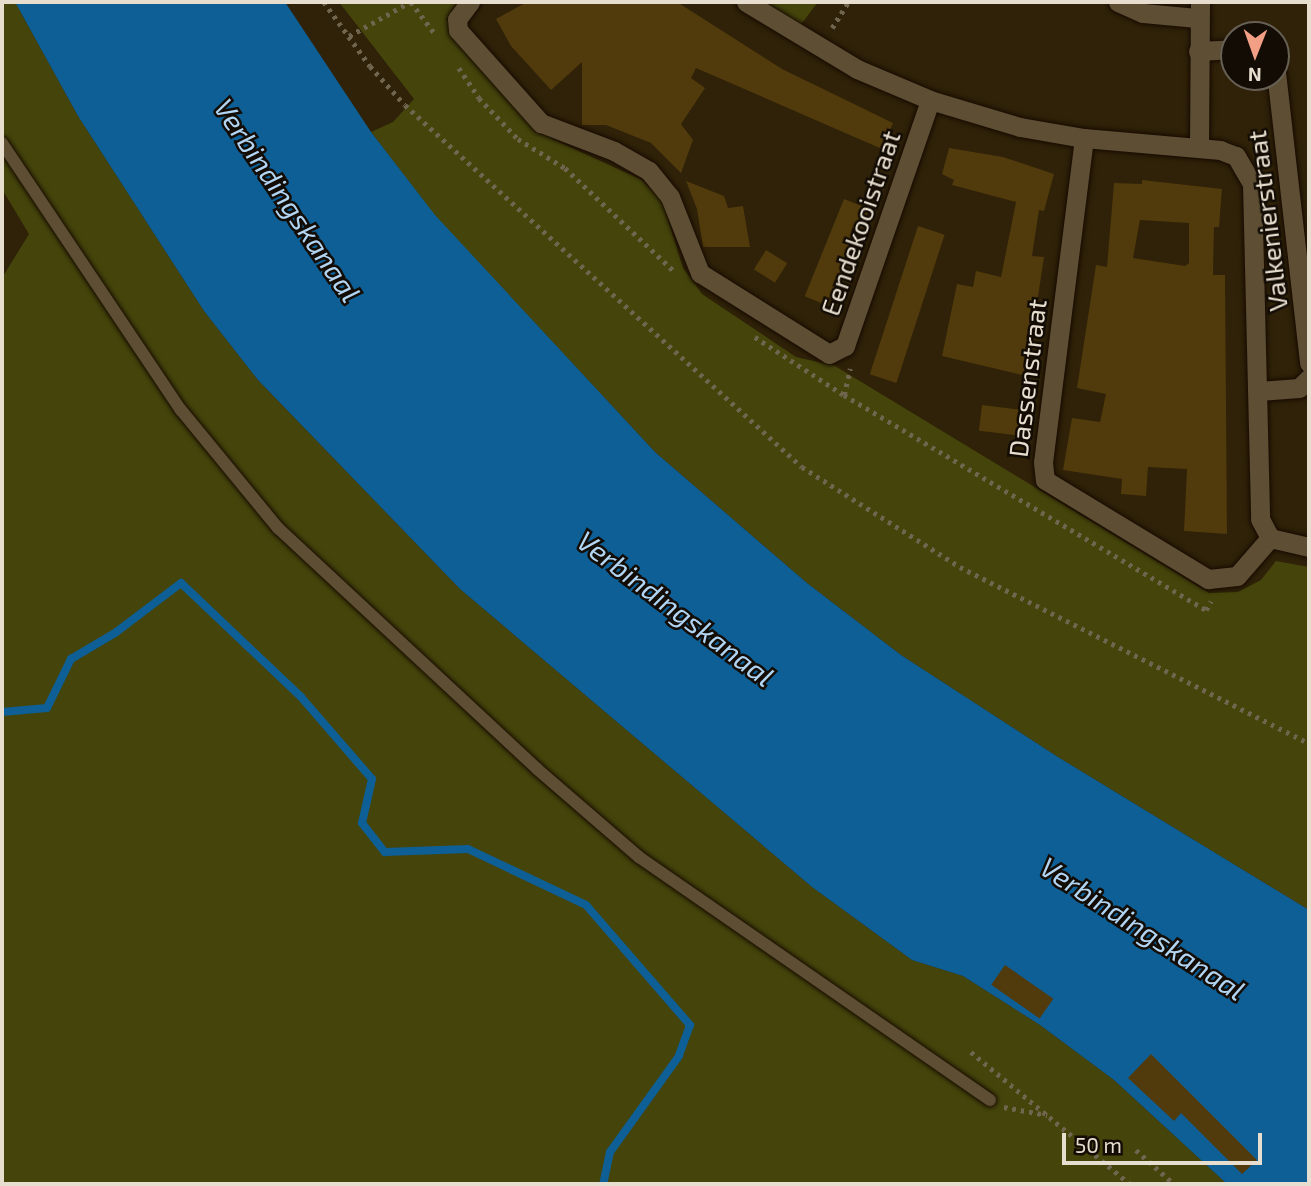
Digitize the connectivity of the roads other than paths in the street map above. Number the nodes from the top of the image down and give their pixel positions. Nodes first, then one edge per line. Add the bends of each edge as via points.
1 (470, 2) edge
2 (746, 2) edge
3 (1118, 2) edge
4 (1198, 10) edge
5 (1220, 50) edge
6 (1198, 51) junction
7 (1278, 91) edge
8 (930, 100) junction
9 (1084, 138) junction
10 (2, 143) edge
11 (1199, 148) junction
12 (1309, 363) edge
13 (1309, 378) edge
14 (1259, 391) junction
15 (1270, 538) junction
16 (1309, 547) edge
17 (990, 1100) road end

1 - 8 street, Eendekooistraat via 456,24 541,123 614,151 649,171 670,197 700,273 829,354 845,346
2 - 8 street, Valkenierstraat via 856,69
3 - 4 street via 1143,13
4 - 6 street
5 - 6 street
6 - 11 street
7 - 12 street, Valkenierstraat
8 - 9 street, Valkenierstraat via 1020,127
9 - 11 street, Valkenierstraat
9 - 15 street, Dassenstraat via 1043,462 1045,481 1208,579 1237,576
10 - 17 lane via 181,410 278,528 537,769 639,857
11 - 14 street, Valkenierstraat via 1236,156 1252,184
13 - 14 street via 1299,388
14 - 15 street, Valkenierstraat via 1261,519
15 - 16 street

